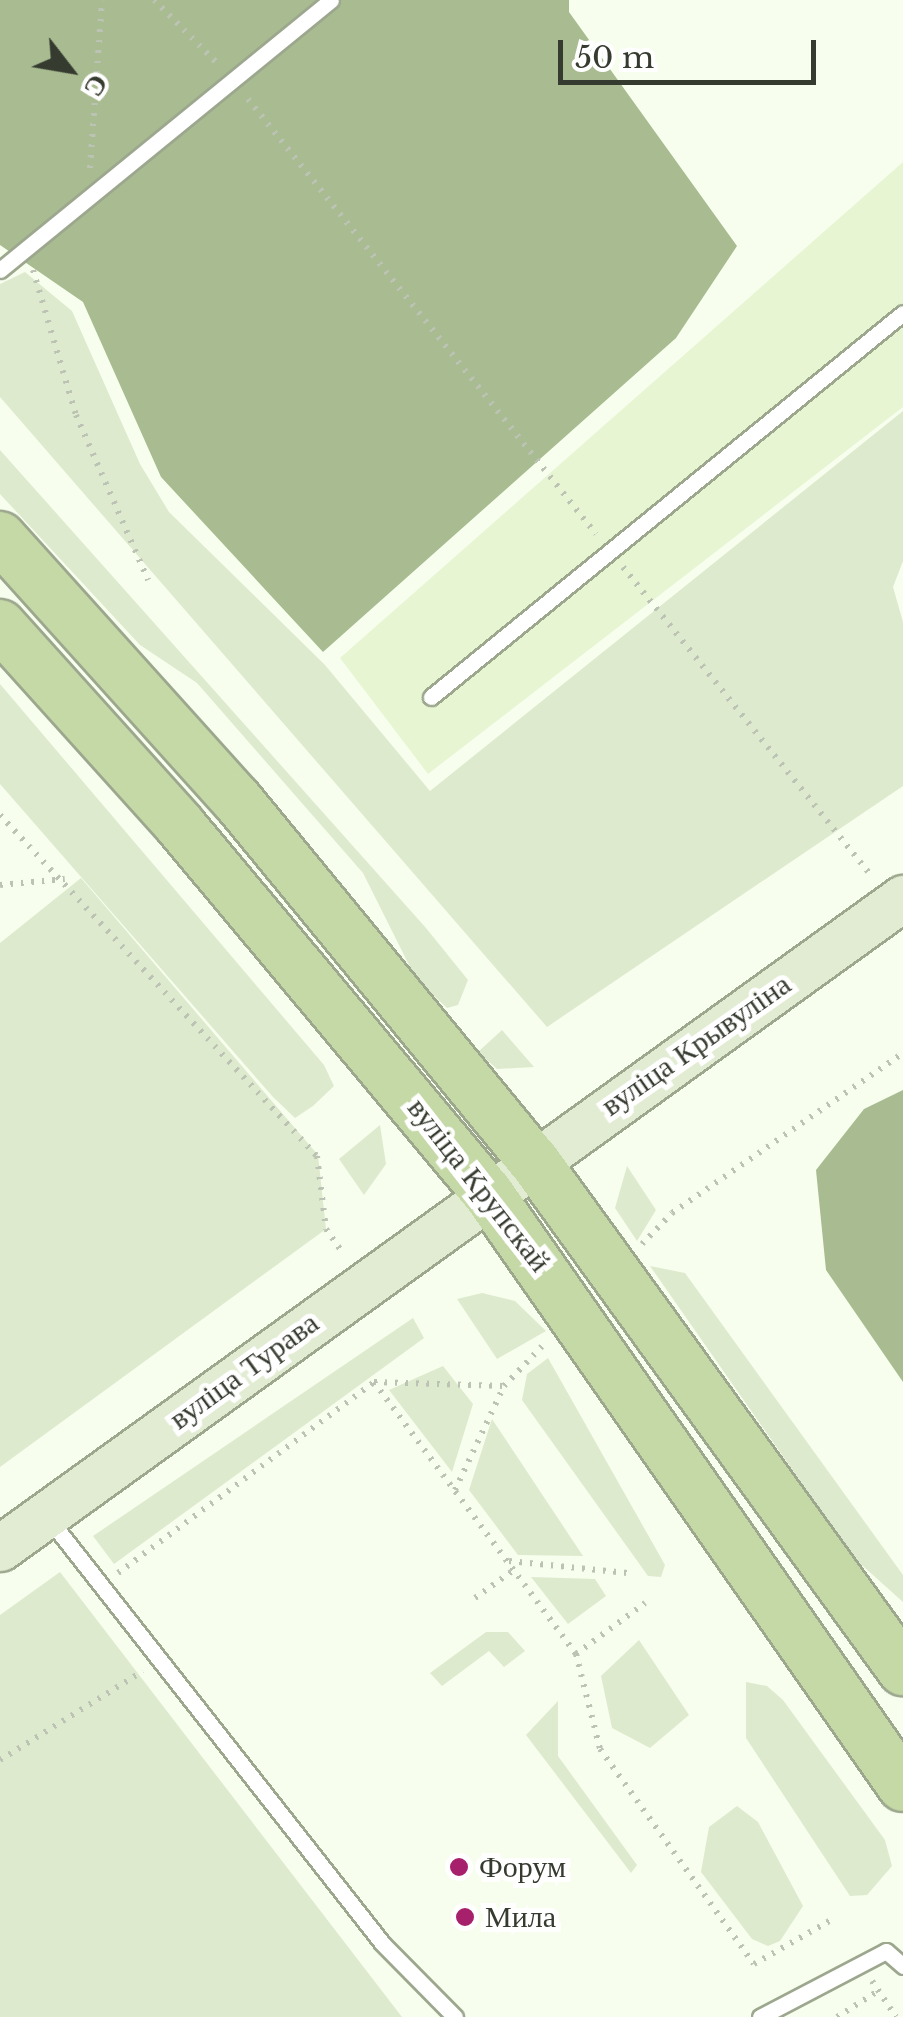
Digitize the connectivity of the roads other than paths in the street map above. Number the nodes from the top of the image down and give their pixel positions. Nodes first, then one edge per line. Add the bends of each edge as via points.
1 (331, 0) edge
2 (0, 270) edge
3 (903, 312) edge
4 (0, 537) edge
5 (0, 626) edge
6 (431, 698) dead end
7 (899, 901) edge
8 (534, 1161) junction
9 (488, 1192) junction
10 (46, 1516) junction
11 (0, 1548) edge
12 (903, 1670) edge
13 (903, 1786) edge
14 (903, 1966) edge
15 (454, 2017) edge
16 (760, 2017) edge

1 - 2 lane
3 - 6 lane
4 - 8 main road, вуліца Крупскай via 237,800
5 - 9 main road, вуліца Крупскай via 179,824
7 - 8 main road, вуліца Крывуліна
8 - 9 main road, вуліца Крывуліна
8 - 12 main road, вуліца Крупскай
9 - 10 main road, вуліца Турава
9 - 13 main road, вуліца Крупскай
10 - 11 main road, вуліца Турава
10 - 15 lane via 382,1944
14 - 16 lane via 886,1951

